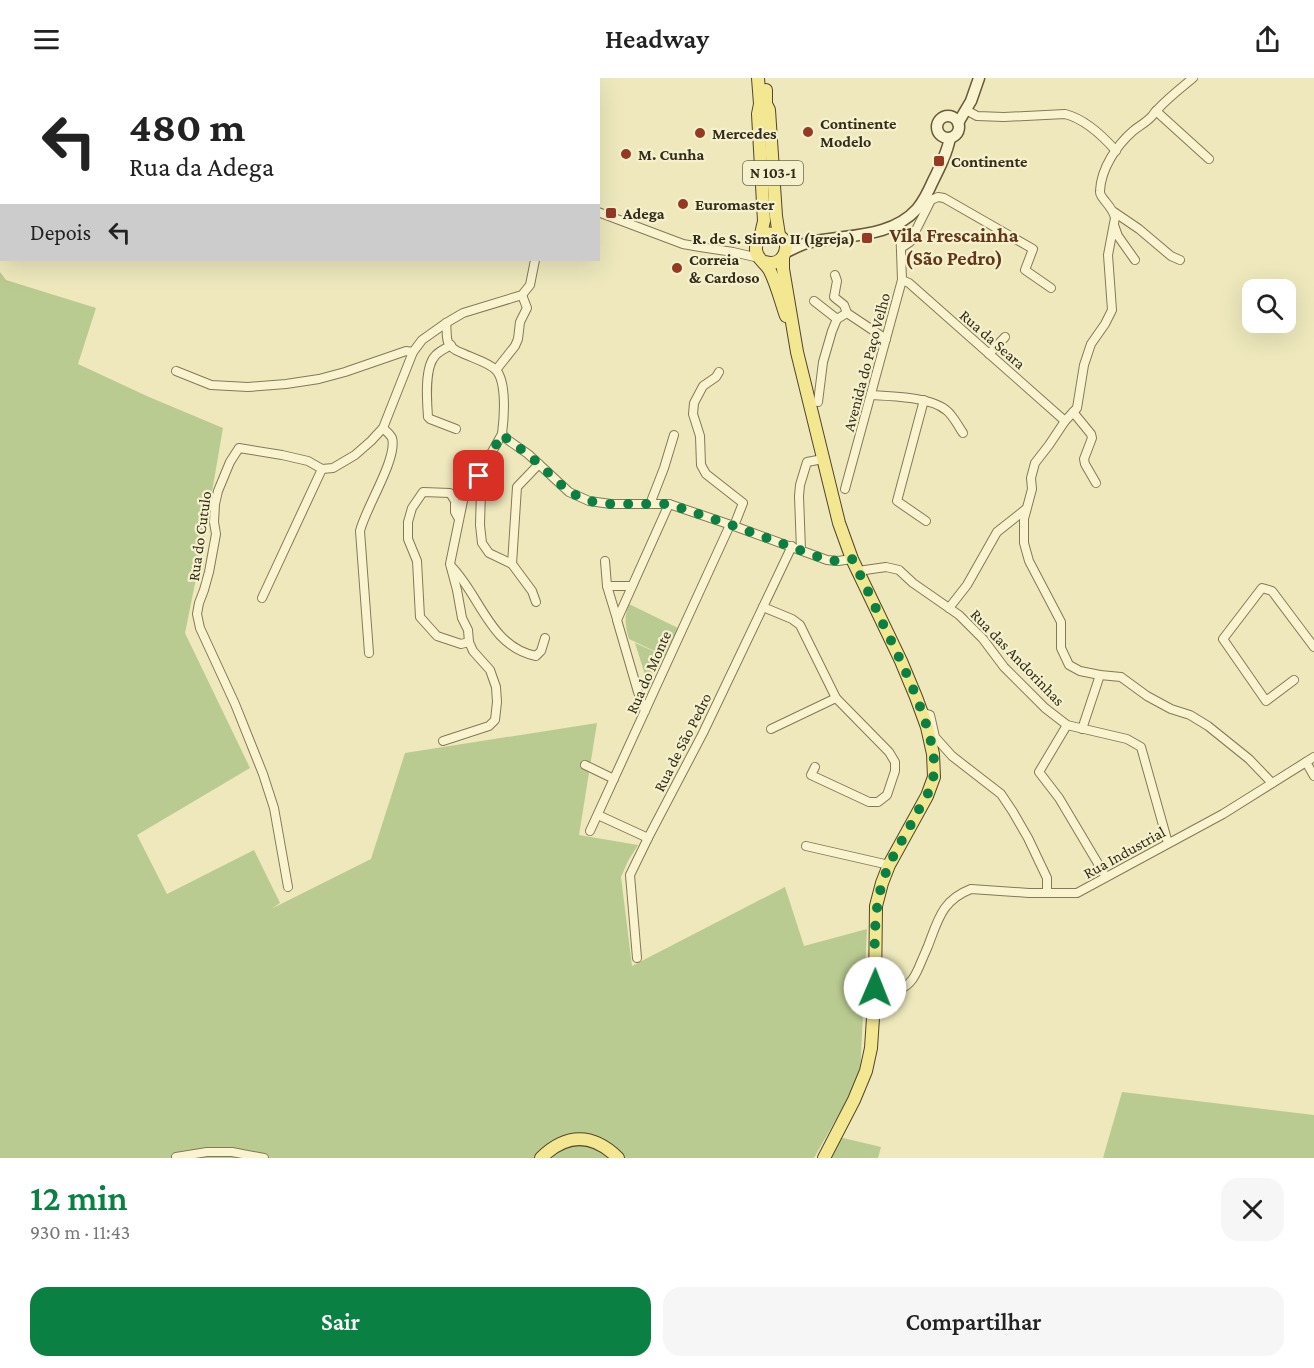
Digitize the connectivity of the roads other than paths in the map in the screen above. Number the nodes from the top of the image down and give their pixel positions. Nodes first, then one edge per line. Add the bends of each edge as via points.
1 (753, 78) edge
2 (758, 78) edge
3 (765, 78) edge
4 (771, 78) edge
5 (979, 78) edge
6 (1193, 78) edge
7 (966, 110) junction
8 (1156, 111) junction
9 (763, 112) junction
10 (955, 120) junction
11 (946, 136) junction
12 (1116, 151) junction
13 (1209, 159) dead end
14 (1114, 212) junction
15 (600, 214) edge
16 (900, 222) junction
17 (1114, 224) junction
18 (886, 229) junction
19 (758, 240) junction
20 (901, 245) junction
21 (783, 246) junction
22 (733, 252) junction
23 (762, 260) junction
24 (1135, 260) dead end
25 (1180, 260) dead end
26 (535, 261) edge
27 (835, 275) dead end
28 (902, 280) junction
29 (1051, 288) dead end
30 (522, 295) junction
31 (814, 300) dead end
32 (847, 313) junction
33 (837, 319) junction
34 (446, 323) junction
35 (1005, 338) dead end
36 (886, 339) junction
37 (451, 345) junction
38 (413, 352) junction
39 (797, 352) junction
40 (989, 354) junction
41 (496, 370) junction
42 (176, 371) dead end
43 (719, 372) dead end
44 (870, 396) junction
45 (924, 400) junction
46 (818, 402) dead end
47 (1073, 412) junction
48 (1065, 421) junction
49 (383, 428) junction
50 (456, 429) dead end
51 (963, 433) dead end
52 (502, 434) junction
53 (674, 435) dead end
54 (823, 459) junction
55 (539, 464) junction
56 (322, 469) junction
57 (479, 476) junction
58 (1096, 483) dead end
59 (845, 489) dead end
60 (650, 504) junction
61 (669, 504) junction
62 (1027, 508) junction
63 (459, 519) junction
64 (926, 521) dead end
65 (732, 525) junction
66 (792, 546) junction
67 (801, 550) junction
68 (852, 559) junction
69 (605, 561) dead end
70 (450, 564) junction
71 (512, 564) junction
72 (858, 571) junction
73 (607, 586) junction
74 (631, 586) junction
75 (262, 598) dead end
76 (536, 602) dead end
77 (763, 607) junction
78 (949, 608) junction
79 (617, 620) junction
80 (545, 638) dead end
81 (469, 642) junction
82 (1314, 647) edge
83 (369, 652) dead end
84 (1100, 675) junction
85 (1294, 680) dead end
86 (836, 698) junction
87 (645, 711) junction
88 (921, 712) junction
89 (1067, 725) junction
90 (771, 729) dead end
91 (1082, 729) junction
92 (443, 741) dead end
93 (1314, 757) edge
94 (1306, 762) junction
95 (585, 765) dead end
96 (815, 767) dead end
97 (1314, 776) edge
98 (614, 779) junction
99 (1272, 783) junction
100 (598, 815) junction
101 (590, 831) dead end
102 (648, 838) junction
103 (1168, 843) junction
104 (806, 846) dead end
105 (889, 865) junction
106 (1106, 877) junction
107 (288, 887) dead end
108 (1047, 893) junction
109 (637, 958) dead end
110 (875, 988) junction
111 (176, 1157) edge
112 (264, 1158) edge
113 (541, 1158) edge
114 (618, 1158) edge
115 (824, 1158) edge

1 - 9 main road via 755,104
2 - 9 main road
3 - 9 main road
4 - 9 main road via 771,104
5 - 7 main road
6 - 8 street
7 - 10 main road
7 - 12 street via 977,116 1073,116
8 - 12 street
8 - 13 street
9 - 19 main road, N 103-1 via 764,221
9 - 21 main road, N 103-1
10 - 11 main road via 957,132
10 - 11 main road via 944,117 939,122 938,129
11 - 16 main road via 945,154 925,198
12 - 14 street via 1099,192
14 - 17 street
14 - 25 street
15 - 22 street via 683,244
16 - 18 main road
16 - 20 street, Avenida do Paço Velho
17 - 24 street
17 - 47 street via 1108,255 1112,310 1091,344
18 - 20 street
18 - 21 main road
19 - 21 main road via 769,233
19 - 22 street
19 - 23 main road via 756,251
20 - 28 street, Avenida do Paço Velho
20 - 29 street via 910,242 931,200 944,198 1033,249 1025,270
21 - 23 main road via 775,263
21 - 39 main road via 783,269
22 - 23 street
23 - 39 main road via 771,272
26 - 30 street via 530,285
27 - 32 street via 834,297
28 - 36 street, Avenida do Paço Velho
28 - 40 street, Rua da Seara
30 - 34 street
30 - 41 street via 526,308 518,339
31 - 33 street
32 - 33 street
32 - 36 street
33 - 46 street via 823,362
34 - 37 street
34 - 38 street via 422,340
35 - 40 street
36 - 44 street, Avenida do Paço Velho
37 - 41 street
37 - 50 street via 432,360 426,387 428,417
38 - 42 street via 405,351 319,379 248,387 211,385
38 - 49 street
39 - 54 main road
40 - 48 street, Rua da Seara
41 - 52 street via 504,396
43 - 65 street, Rua do Monte via 703,386 693,414 706,474 743,503
44 - 45 street
44 - 59 street, Avenida do Paço Velho
45 - 51 street via 947,410
45 - 64 street via 897,501
47 - 48 street
47 - 58 street via 1091,434 1084,459
48 - 62 street via 1035,463
49 - 56 street via 355,455 333,468
49 - 83 street via 392,436 393,448 360,531
52 - 55 street
52 - 57 street
53 - 60 street
54 - 67 street via 807,462 800,485
54 - 68 main road
55 - 60 street via 569,492 589,501
55 - 71 street via 517,487
56 - 75 street
56 - 107 street, Rua do Cutulo via 299,459 239,448 214,504 216,534 197,614 263,774 274,808
57 - 63 street via 464,496
57 - 71 street via 482,543 489,553
60 - 61 street
61 - 65 street
61 - 74 street
62 - 78 street via 997,532
62 - 84 street via 1024,543 1060,622 1061,648 1069,665
63 - 70 street
63 - 81 street via 456,501 450,494 423,492 412,508 408,539 417,561 420,617 437,636 461,644
65 - 66 street
65 - 87 street, Rua do Monte
66 - 67 street
66 - 77 street, Rua de São Pedro
67 - 68 street via 827,560
68 - 72 main road
69 - 73 street
70 - 80 street via 505,641 524,654 536,656
70 - 81 street
71 - 76 street
72 - 78 street, Rua das Andorinhas via 886,567 900,570
72 - 88 main road
73 - 74 street
73 - 79 street
74 - 79 street
77 - 86 street via 800,625
77 - 102 street, Rua de São Pedro
78 - 89 street, Rua das Andorinhas via 983,639 1004,667 1045,708
79 - 87 street
81 - 92 street via 490,670 496,687 495,720 489,726
82 - 85 street via 1272,591 1262,588 1223,639 1266,701
84 - 91 street
84 - 99 street via 1121,677 1147,696 1208,726
86 - 90 street
86 - 96 street via 888,752 895,762 895,771 887,795 869,802 811,776
87 - 98 street, Rua do Monte
88 - 105 main road via 933,754 934,777
88 - 108 street via 930,715 935,737 952,756 1001,794 1039,859 1047,878
89 - 91 street, Rua das Andorinhas
89 - 106 street via 1039,772
91 - 103 street, Rua das Andorinhas via 1127,739 1141,747
93 - 94 street, Rua Industrial
94 - 97 street
94 - 99 street, Rua Industrial
95 - 98 street
98 - 100 street, Rua do Monte
99 - 103 street, Rua Industrial
100 - 101 street, Rua do Monte
100 - 102 street
102 - 109 street, Rua de São Pedro via 630,875
103 - 106 street, Rua Industrial
104 - 105 street
105 - 110 main road via 876,906
106 - 108 street, Rua Industrial via 1077,893
108 - 110 street, Rua Industrial via 966,891 951,900 939,916 913,980 903,988
110 - 115 main road via 866,1071
111 - 112 street via 232,1152
113 - 114 main road via 563,1142 580,1138 598,1143

